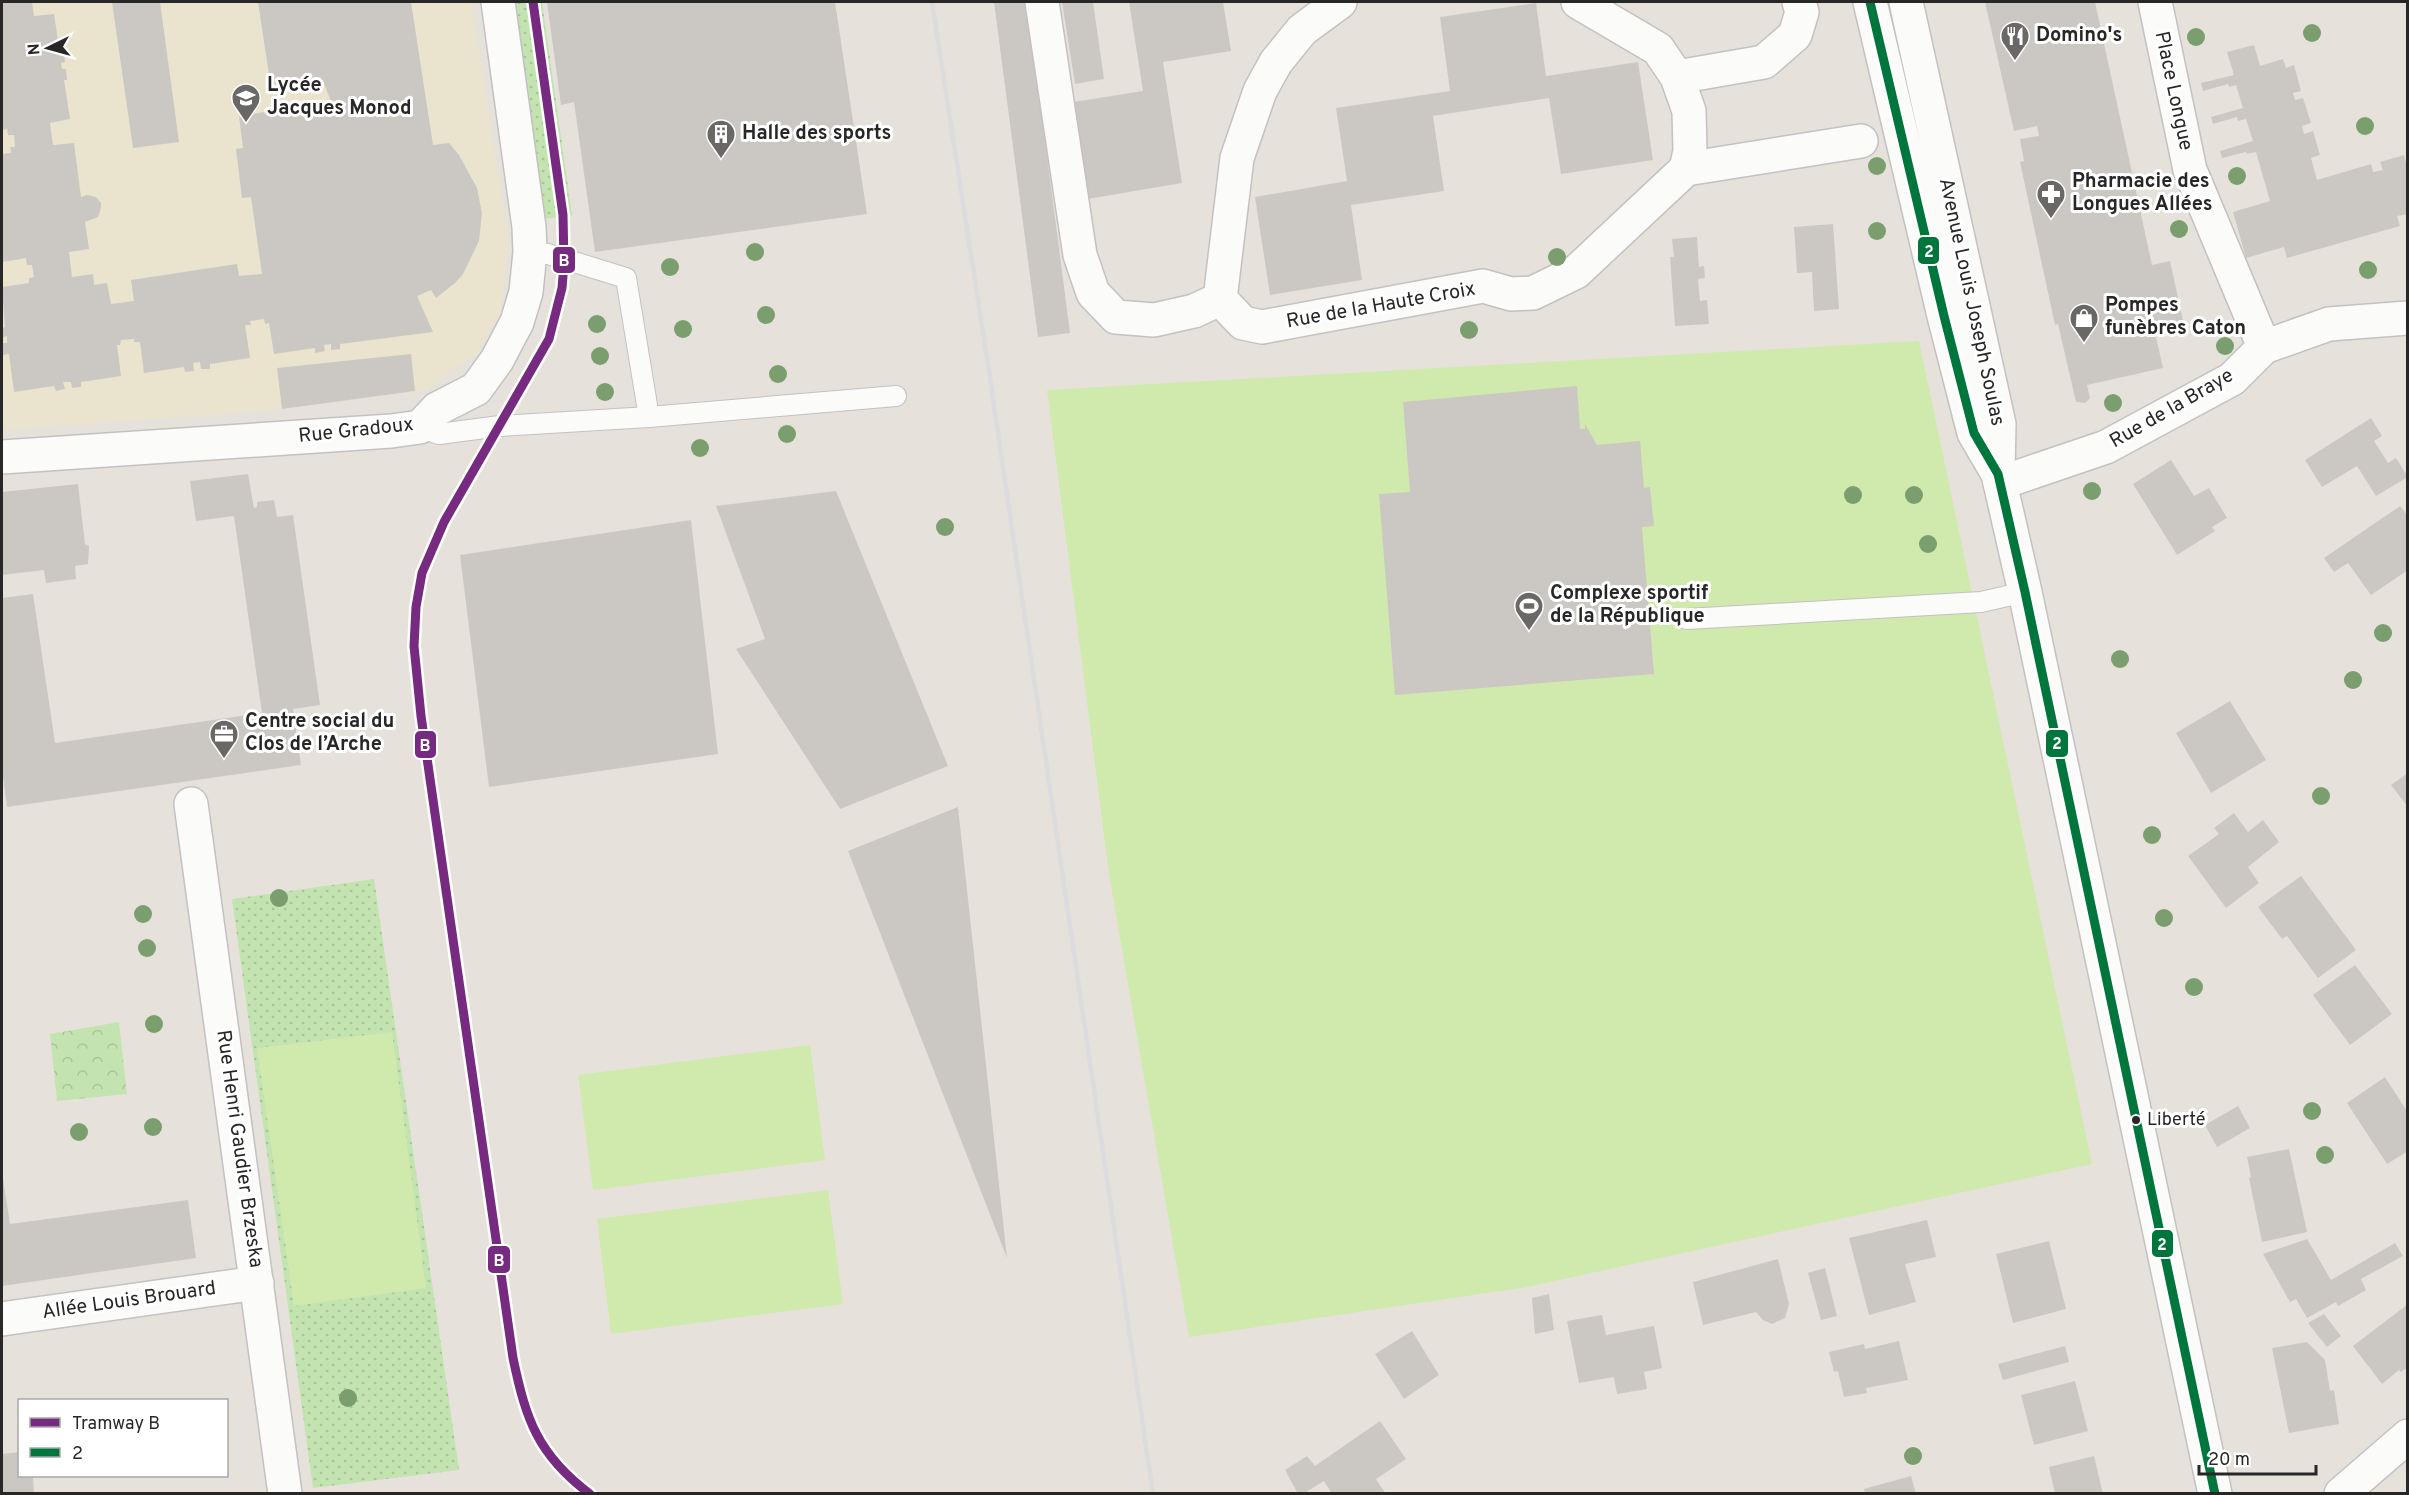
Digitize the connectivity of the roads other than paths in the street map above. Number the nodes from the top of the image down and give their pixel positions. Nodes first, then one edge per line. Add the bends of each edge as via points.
1 (498, 2) edge
2 (1042, 2) edge
3 (1578, 2) edge
4 (1799, 2) edge
5 (1870, 2) edge
6 (1891, 2) edge
7 (1906, 2) edge
8 (2155, 2) edge
9 (1333, 3) edge
10 (1677, 77) junction
11 (1861, 141) dead end
12 (1686, 169) junction
13 (530, 252) junction
14 (1220, 298) junction
15 (2408, 318) edge
16 (2264, 346) junction
17 (896, 396) dead end
18 (649, 417) junction
19 (420, 427) junction
20 (2, 457) edge
21 (1999, 479) junction
22 (2025, 592) junction
23 (1687, 619) dead end
24 (191, 804) dead end
25 (257, 1283) junction
26 (2, 1319) edge
27 (2408, 1436) edge
28 (285, 1494) edge
29 (2215, 1494) edge
30 (2341, 1494) edge

1 - 13 street, Rue Gradoux via 527,204
2 - 14 street via 1080,255 1093,293 1116,317 1154,320 1194,311
3 - 10 street via 1658,49
4 - 10 street via 1802,12 1795,35 1764,62
5 - 21 street, Avenue Louis Joseph Soulas via 1974,433
6 - 21 lane
7 - 21 street, Avenue Louis Joseph Soulas via 1999,424
8 - 16 street, Place Longue via 2190,170
9 - 14 street via 1302,30 1276,62 1260,91 1237,158
10 - 12 street via 1689,111 1690,151
11 - 12 street
12 - 14 street, Rue de la Haute Croix via 1576,272 1533,292 1510,294 1483,286 1262,327 1244,323
13 - 18 lane via 626,278
13 - 19 street, Rue Gradoux via 526,291 517,322 497,360 476,389 437,409
15 - 16 street, Rue de la Braye via 2330,324
16 - 21 street, Rue de la Braye via 2232,379 2106,447
17 - 18 lane
18 - 19 lane via 500,426 440,434
19 - 20 street, Rue Gradoux
21 - 22 street
22 - 23 lane via 1981,602
22 - 29 street
24 - 25 street, Rue Henri Gaudier Brzeska
25 - 26 street, Allée Louis Brouard
25 - 28 street, Rue Henri Gaudier Brzeska
27 - 30 street

